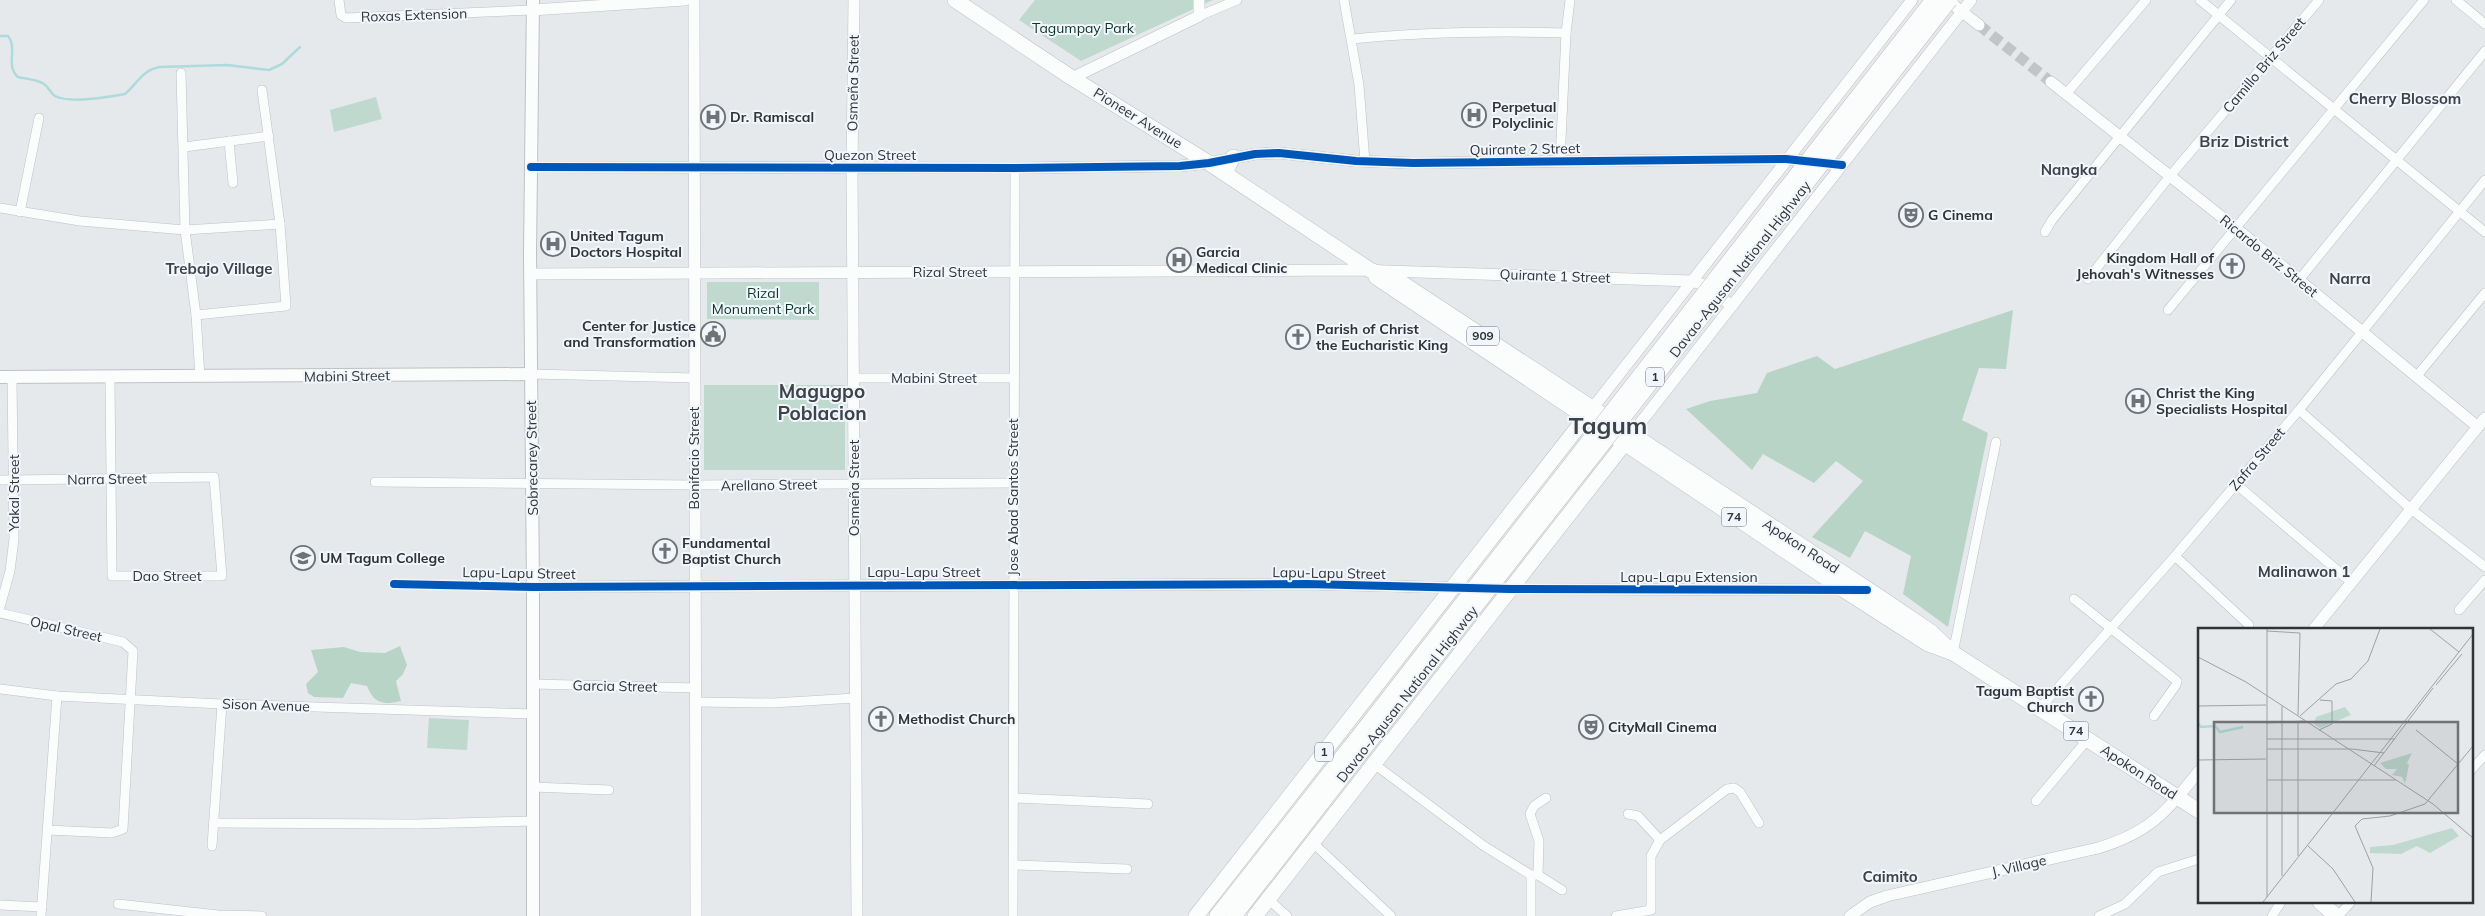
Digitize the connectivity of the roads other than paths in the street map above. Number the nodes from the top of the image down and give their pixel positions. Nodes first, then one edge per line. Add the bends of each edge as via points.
1 (339, 0) edge
2 (685, 0) edge
3 (694, 0) edge
4 (854, 0) edge
5 (956, 0) edge
6 (1199, 0) edge
7 (1237, 0) edge
8 (1344, 0) edge
9 (1570, 0) edge
10 (1912, 0) edge
11 (1933, 0) edge
12 (1971, 0) edge
13 (2146, 0) edge
14 (2200, 0) edge
15 (2231, 0) edge
16 (2320, 0) edge
17 (2424, 0) edge
18 (2456, 0) edge
19 (1955, 4) edge
20 (532, 5) edge
21 (2219, 15) junction
22 (1199, 16) junction
23 (2485, 24) edge
24 (1979, 25) tunnel mouth
25 (1566, 33) junction
26 (1353, 38) junction
27 (2485, 51) edge
28 (2271, 58) junction
29 (181, 73) dead end
30 (1072, 78) junction
31 (2051, 82) tunnel mouth
32 (262, 90) dead end
33 (2066, 94) junction
34 (2334, 110) junction
35 (39, 118) dead end
36 (269, 136) junction
37 (2120, 136) junction
38 (228, 141) junction
39 (184, 147) junction
40 (1233, 157) junction
41 (1786, 159) junction
42 (2397, 161) junction
43 (1365, 162) junction
44 (1560, 162) junction
45 (1209, 163) junction
46 (1842, 165) junction
47 (530, 167) junction
48 (693, 168) junction
49 (852, 168) junction
50 (1015, 168) junction
51 (1225, 173) junction
52 (2170, 176) junction
53 (2485, 180) edge
54 (233, 183) dead end
55 (0, 208) edge
56 (20, 212) junction
57 (2459, 212) junction
58 (280, 224) junction
59 (2237, 229) junction
60 (185, 230) junction
61 (2045, 232) dead end
62 (2485, 232) edge
63 (1370, 270) junction
64 (853, 272) junction
65 (1014, 272) junction
66 (694, 273) junction
67 (530, 274) junction
68 (2088, 279) dead end
69 (2299, 280) junction
70 (1702, 282) junction
71 (2485, 293) edge
72 (1727, 299) junction
73 (2168, 310) dead end
74 (196, 315) junction
75 (2362, 332) junction
76 (532, 374) junction
77 (6, 377) edge
78 (200, 377) junction
79 (2416, 377) junction
80 (110, 378) junction
81 (694, 378) junction
82 (853, 378) junction
83 (1014, 378) junction
84 (2299, 410) junction
85 (1594, 416) junction
86 (2483, 426) edge
87 (1623, 436) junction
88 (1996, 442) dead end
89 (111, 478) junction
90 (0, 480) edge
91 (14, 480) junction
92 (375, 482) dead end
93 (1014, 483) junction
94 (854, 484) junction
95 (2236, 484) junction
96 (533, 485) junction
97 (694, 485) junction
98 (2411, 509) junction
99 (2175, 556) junction
100 (2485, 567) edge
101 (0, 569) edge
102 (10, 571) junction
103 (222, 576) joint
104 (2485, 580) edge
105 (2351, 582) junction
106 (394, 584) dead end
107 (854, 585) junction
108 (1012, 585) junction
109 (694, 586) junction
110 (534, 587) junction
111 (1453, 588) junction
112 (1510, 589) junction
113 (1844, 590) junction
114 (1867, 590) junction
115 (2074, 598) dead end
116 (0, 607) edge
117 (2459, 610) dead end
118 (0, 613) edge
119 (2250, 625) dead end
120 (2315, 628) edge
121 (2111, 629) junction
122 (1952, 653) junction
123 (533, 684) junction
124 (696, 688) junction
125 (0, 689) edge
126 (58, 696) junction
127 (131, 698) junction
128 (855, 698) junction
129 (696, 702) junction
130 (222, 704) junction
131 (2040, 708) junction
132 (533, 714) junction
133 (2154, 716) dead end
134 (2088, 739) junction
135 (1355, 751) junction
136 (2485, 755) edge
137 (1374, 764) junction
138 (2472, 769) edge
139 (2198, 772) edge
140 (533, 787) junction
141 (609, 790) dead end
142 (2178, 797) junction
143 (1015, 798) junction
144 (1546, 798) dead end
145 (2036, 801) dead end
146 (1148, 804) dead end
147 (2198, 810) edge
148 (1628, 814) dead end
149 (533, 821) junction
150 (214, 823) junction
151 (1759, 823) dead end
152 (48, 830) junction
153 (1660, 840) junction
154 (1312, 842) junction
155 (212, 846) dead end
156 (2198, 860) edge
157 (1014, 865) junction
158 (1128, 869) dead end
159 (1535, 875) junction
160 (1562, 890) dead end
161 (1268, 899) junction
162 (0, 904) edge
163 (118, 904) dead end
164 (2280, 904) edge
165 (2322, 904) edge
166 (2348, 904) edge
167 (41, 912) edge
168 (262, 916) edge
169 (532, 916) edge
170 (696, 916) edge
171 (856, 916) edge
172 (1013, 916) edge
173 (1196, 916) edge
174 (1217, 916) edge
175 (1234, 916) edge
176 (1255, 916) edge
177 (1287, 916) edge
178 (1391, 916) edge
179 (1531, 916) edge
180 (1616, 916) edge
181 (1850, 916) edge
182 (2099, 916) edge
183 (2272, 916) edge
184 (2337, 916) edge

1 - 20 street, Roxas Extension via 341,15 346,18
2 - 20 street
3 - 48 street, Bonifacio Street
4 - 49 street, Osmeña Street
5 - 30 highway, Pioneer Avenue / 909
6 - 22 street
7 - 22 street
8 - 26 street
9 - 25 street
10 - 41 street
11 - 135 highway, Davao-Agusan National Highway / 1, bridge
12 - 19 street
13 - 33 street
14 - 21 street
15 - 21 street
16 - 28 street, Camillo Briz Street
17 - 34 street
18 - 23 street
19 - 24 street
19 - 46 street
19 - 135 highway, Davao-Agusan National Highway / 1, bridge
20 - 47 main road, Sobrecarey Street
21 - 28 street
21 - 37 street
22 - 30 street
25 - 26 street via 1424,32
25 - 44 street
26 - 43 street
27 - 42 street
28 - 34 street
28 - 52 street, Camillo Briz Street
29 - 39 street
30 - 45 highway, Pioneer Avenue / 909
31 - 33 street, Ricardo Briz Street
32 - 36 street
33 - 37 street, Ricardo Briz Street
34 - 42 street
34 - 59 street
35 - 56 street
36 - 38 street
36 - 58 street
37 - 52 street, Ricardo Briz Street
37 - 61 street
38 - 39 street
38 - 54 street
39 - 60 street
40 - 43 street, Quirante 2 Street via 1279,154
40 - 45 street, Quirante 2 Street
40 - 51 highway
41 - 44 street, Quirante 2 Street
41 - 46 street, Quirante 2 Street
41 - 70 street
42 - 57 street
42 - 69 street
43 - 44 street, Quirante 2 Street
45 - 50 street, Quezon Street
45 - 51 highway, Pioneer Avenue / 909
46 - 72 street
47 - 48 street, Quezon Street
47 - 67 main road, Sobrecarey Street
48 - 49 street, Quezon Street
48 - 66 street, Bonifacio Street
49 - 50 street, Quezon Street
49 - 64 street, Osmeña Street
50 - 65 street, Jose Abad Santos Street
51 - 63 highway, Pioneer Avenue / 909
52 - 59 street, Ricardo Briz Street
52 - 68 street, Camillo Briz Street
53 - 57 street, Zafra Street
55 - 56 street
56 - 60 street via 133,227
57 - 62 street
57 - 75 street, Zafra Street
58 - 60 street
58 - 74 street via 286,306
59 - 69 street, Ricardo Briz Street
59 - 73 street
60 - 74 street
63 - 65 street, Rizal Street
63 - 70 street, Quirante 1 Street
63 - 85 highway, Pioneer Avenue / 909 via 1399,281
64 - 65 street, Rizal Street
64 - 66 street, Rizal Street
64 - 82 street, Osmeña Street
65 - 83 street, Jose Abad Santos Street
66 - 67 street, Rizal Street
66 - 81 street, Bonifacio Street
67 - 76 main road, Sobrecarey Street
69 - 75 street, Ricardo Briz Street
70 - 72 street
70 - 85 highway, Davao-Agusan National Highway / 1
71 - 79 street
72 - 87 highway, Davao-Agusan National Highway / 1
74 - 78 street
75 - 79 street, Ricardo Briz Street
75 - 84 street, Zafra Street
76 - 78 main road, Mabini Street
76 - 81 street, Mabini Street
76 - 96 main road, Sobrecarey Street
77 - 80 main road, Mabini Street
77 - 91 street, Yakal Street
78 - 80 main road, Mabini Street
79 - 86 street, Ricardo Briz Street
80 - 89 street
81 - 97 street, Bonifacio Street
82 - 83 street, Mabini Street
82 - 94 street, Osmeña Street
83 - 93 street, Jose Abad Santos Street
84 - 95 street, Zafra Street
84 - 98 street
85 - 87 highway, Pioneer Avenue / 74
85 - 111 highway, Davao-Agusan National Highway / 1
86 - 98 street
87 - 112 highway, Davao-Agusan National Highway / 1
87 - 113 highway, Apokon Road / 74
87 - 114 highway, Apokon Road / 74
88 - 122 street
89 - 91 street, Narra Street
89 - 103 street, Narra Street via 214,477
89 - 103 street, Dao Street via 112,576
90 - 91 street, Narra Street
91 - 102 street, Yakal Street via 14,539
92 - 96 street, Arellano Street
93 - 94 street, Arellano Street
93 - 108 street, Jose Abad Santos Street
94 - 97 street, Arellano Street
94 - 107 street, Osmeña Street
95 - 99 street, Zafra Street
95 - 105 street
96 - 97 street, Arellano Street
96 - 110 main road, Sobrecarey Street
97 - 109 street, Bonifacio Street
98 - 100 street
98 - 105 street
99 - 119 street
99 - 121 street, Zafra Street
101 - 102 street
102 - 116 street, Yakal Street
104 - 117 street
105 - 120 street
106 - 110 street, Lapu-Lapu Street
107 - 108 street, Lapu-Lapu Street
107 - 109 street, Lapu-Lapu Street
107 - 128 street, Osmeña Street
108 - 111 street, Lapu-Lapu Street via 1308,584
108 - 143 street, Jose Abad Santos Street
109 - 110 street, Lapu-Lapu Street
109 - 124 street, Bonifacio Street
110 - 123 main road, Sobrecarey Street
111 - 112 street, Lapu-Lapu Street
111 - 173 highway, Davao-Agusan National Highway / 1
112 - 113 street, Lapu-Lapu Extension
112 - 137 highway, Davao-Agusan National Highway / 1
113 - 114 street, Lapu-Lapu Extension
113 - 122 highway, Apokon Road / 74 via 1928,644
114 - 122 highway, Apokon Road / 74 via 1931,632
115 - 121 street
118 - 127 street, Opal Street via 123,642 132,647
121 - 131 street, Zafra Street
121 - 133 street via 2176,681
122 - 131 highway, Apokon Road / 74
123 - 124 street, Garcia Street
123 - 132 main road, Sobrecarey Street
124 - 129 street, Bonifacio Street
125 - 126 street, Sison Avenue
126 - 127 street, Sison Avenue
126 - 152 street
127 - 130 street, Sison Avenue
127 - 152 street via 123,829 112,833
128 - 129 street via 773,704
128 - 171 street, Osmeña Street
129 - 170 street, Bonifacio Street
130 - 132 street, Sison Avenue
130 - 150 street
131 - 134 highway, Apokon Road / 74
132 - 140 main road, Sobrecarey Street
134 - 142 highway, Apokon Road / 74
134 - 145 street
135 - 174 highway, Davao-Agusan National Highway / 1
135 - 175 highway, Davao-Agusan National Highway / 1
136 - 138 street
137 - 154 highway, Davao-Agusan National Highway / 1
137 - 159 street via 1484,846
139 - 142 street, J. Village
140 - 141 street
140 - 149 main road, Sobrecarey Street
142 - 147 highway, Apokon Road / 74
142 - 181 street, J. Village via 2150,826 2114,843 1887,896 1870,902
143 - 146 street
143 - 157 street, Jose Abad Santos Street
144 - 159 street via 1534,806 1530,814 1539,842
148 - 153 street via 1638,816
149 - 150 street
149 - 169 main road, Sobrecarey Street
150 - 155 street
151 - 153 street via 1740,792 1730,788
152 - 167 street
153 - 180 street via 1651,856 1652,910
154 - 161 highway, Davao-Agusan National Highway / 1
154 - 178 street
156 - 182 street via 2158,872 2125,904
157 - 158 street
157 - 172 street, Jose Abad Santos Street
159 - 160 street
159 - 179 street
161 - 176 highway, Davao-Agusan National Highway / 1
161 - 177 street
162 - 167 street
163 - 168 street via 218,915
164 - 183 street
165 - 184 highway
166 - 184 street

